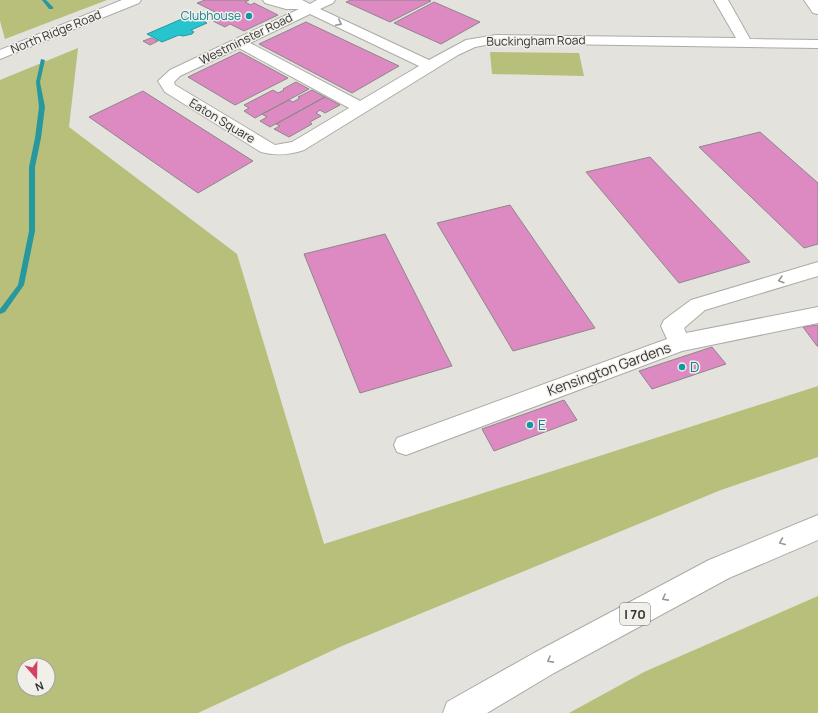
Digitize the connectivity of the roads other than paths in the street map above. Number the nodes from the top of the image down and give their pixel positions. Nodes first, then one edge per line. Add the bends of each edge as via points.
1 (134, 0) edge
2 (270, 0) edge
3 (721, 0) edge
4 (811, 0) edge
5 (311, 2) edge
6 (818, 10) edge
7 (745, 42) junction
8 (240, 43) junction
9 (818, 44) edge
10 (0, 55) edge
11 (443, 58) junction
12 (430, 66) junction
13 (166, 81) joint
14 (361, 108) junction
15 (283, 150) joint
16 (818, 269) edge
17 (818, 315) edge
18 (679, 343) junction
19 (406, 445) dead end
20 (818, 527) edge
21 (458, 713) edge

1 - 10 main road, North Ridge Road
2 - 5 main road via 286,5
3 - 7 main road
4 - 6 main road
5 - 8 main road, Westminster Road
5 - 11 main road
5 -> 12 main road
7 - 9 main road, Buckingham Road
7 - 11 main road, Buckingham Road via 496,39 467,44
8 - 13 main road, Westminster Road via 175,73
8 - 14 main road
11 - 12 main road, Buckingham Road
12 - 14 main road, Buckingham Road
13 - 15 main road, Eaton Square via 170,89 267,148
14 - 15 main road, Buckingham Road via 298,146
16 -> 18 main road via 698,305 672,326
17 - 18 main road, Kensington Gardens
18 - 19 main road, Kensington Gardens
20 -> 21 main road, I 70 via 719,569 544,663

